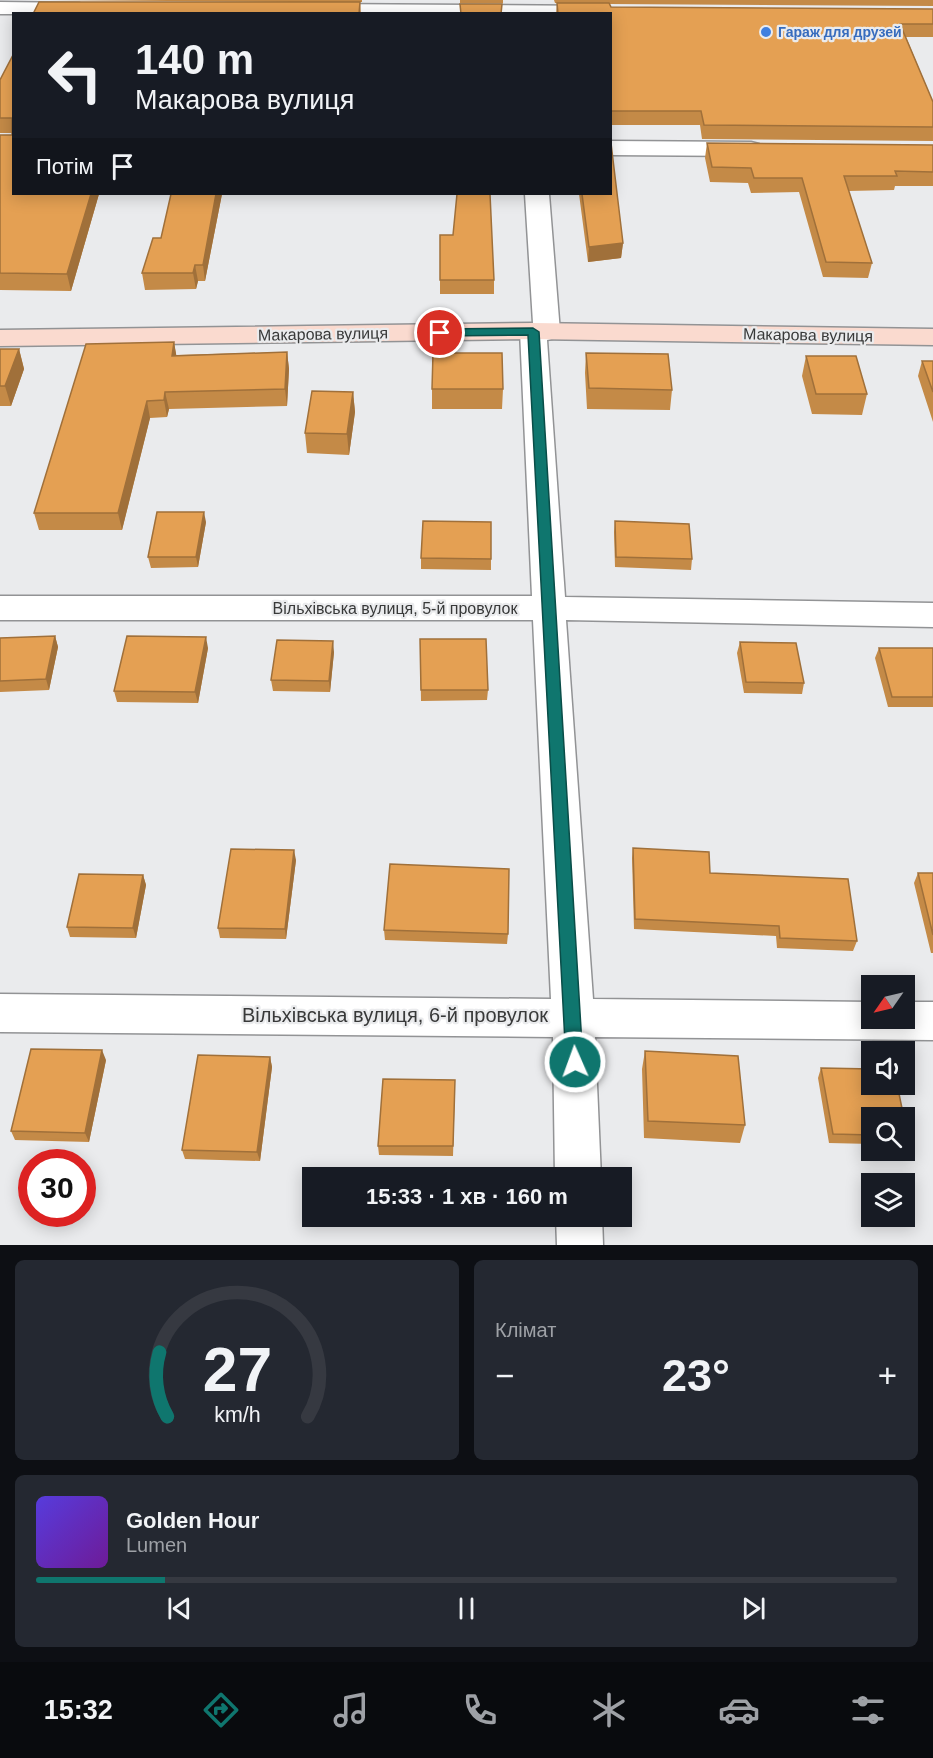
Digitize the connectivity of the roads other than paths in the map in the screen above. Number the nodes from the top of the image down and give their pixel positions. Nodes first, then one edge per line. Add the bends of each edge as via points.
1 (0, 8) edge
2 (532, 8) edge
3 (95, 9) edge
4 (296, 10) edge
5 (615, 12) edge
6 (612, 148) edge
7 (778, 149) edge
8 (537, 195) edge
9 (540, 332) junction
10 (933, 337) edge
11 (0, 338) edge
12 (0, 608) edge
13 (550, 609) junction
14 (933, 615) edge
15 (0, 1013) edge
16 (573, 1016) junction
17 (933, 1021) edge
18 (578, 1167) edge
19 (579, 1227) edge
20 (580, 1245) edge

1 - 3 street
2 - 4 street
2 - 5 street
6 - 7 street
8 - 9 street
9 - 10 street, Макарова вулиця
9 - 11 street, Макарова вулиця
9 - 13 street
12 - 13 street, Вільхівська вулиця, 5-й провулок
13 - 14 street, Вільхівська вулиця, 5-й провулок
13 - 16 street
15 - 16 street, Вільхівська вулиця, 6-й провулок
16 - 17 street, Вільхівська вулиця, 6-й провулок
16 - 18 street
19 - 20 street

